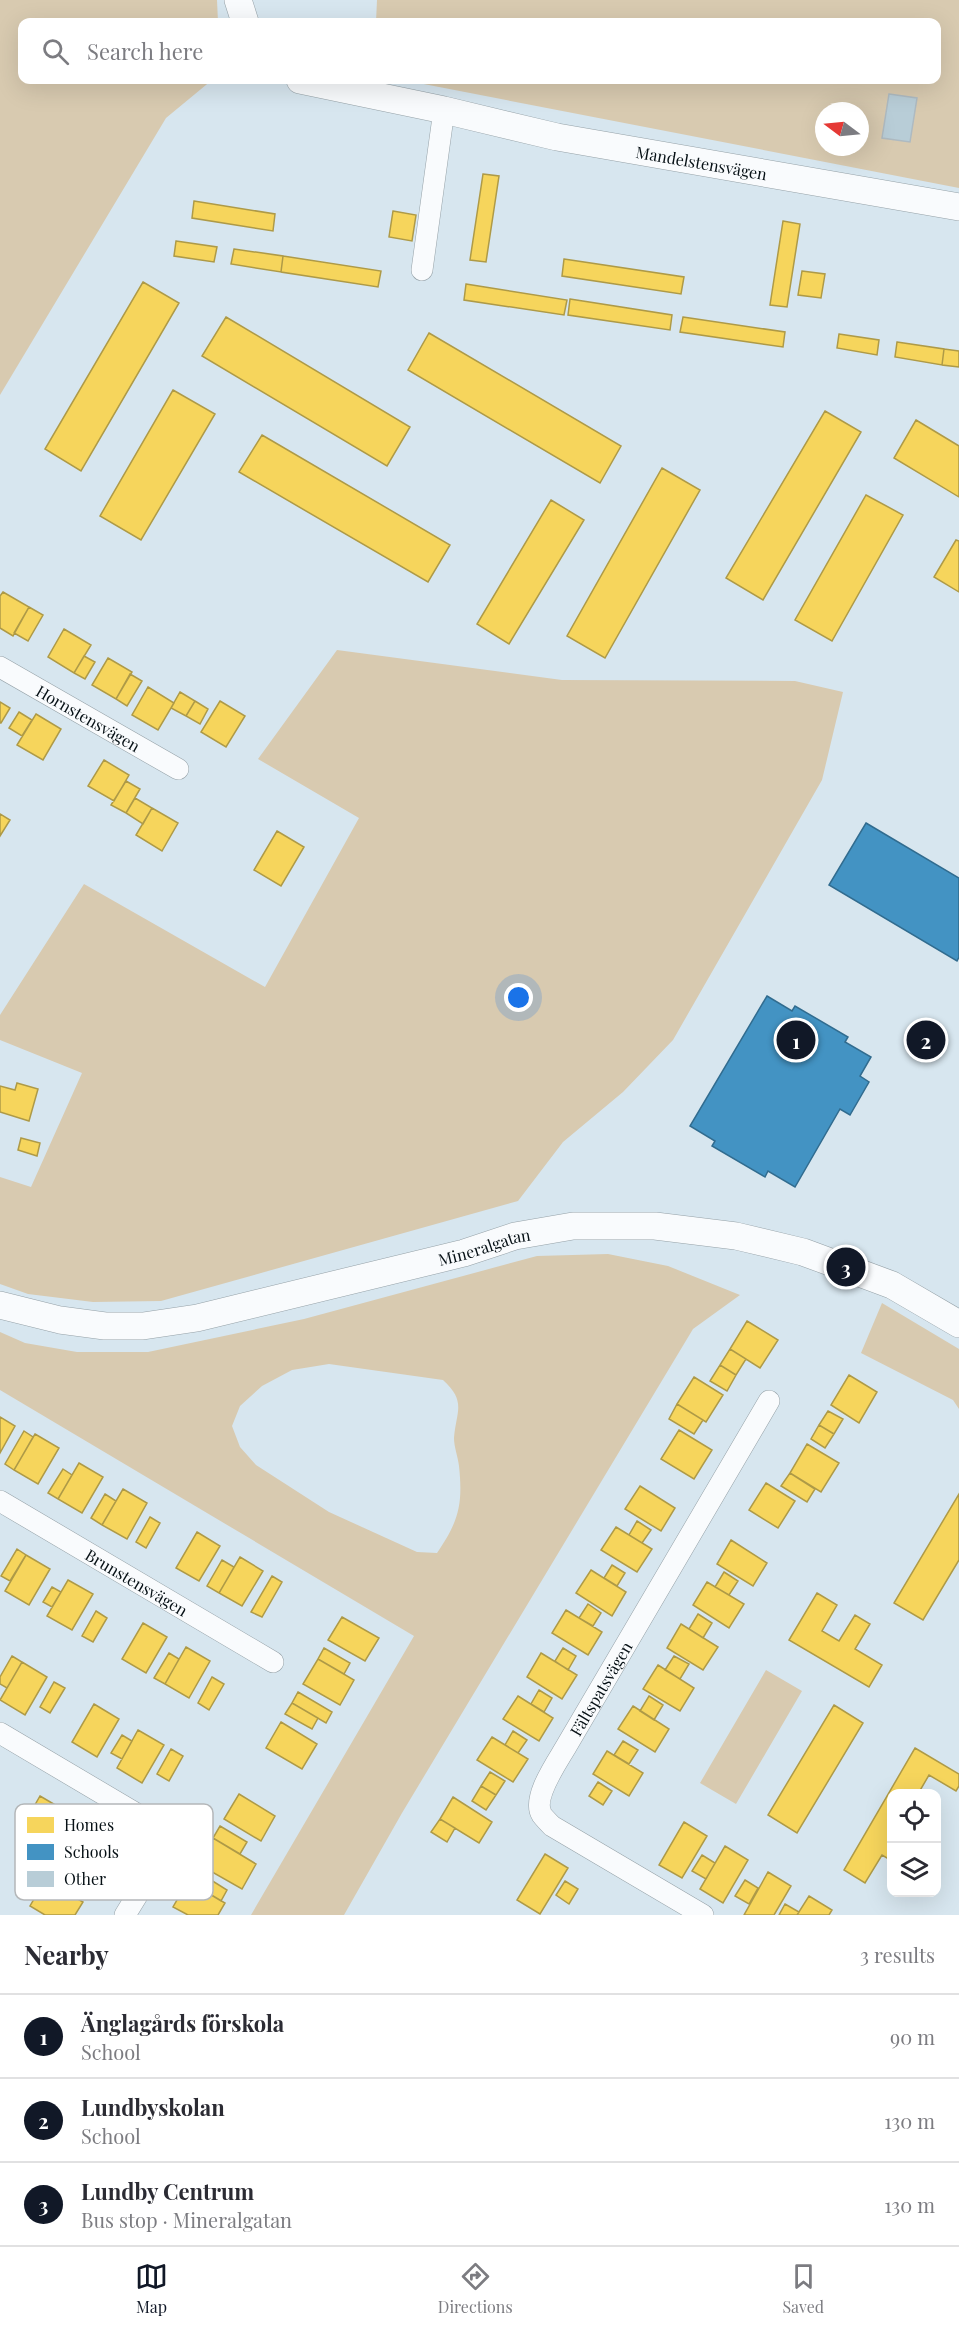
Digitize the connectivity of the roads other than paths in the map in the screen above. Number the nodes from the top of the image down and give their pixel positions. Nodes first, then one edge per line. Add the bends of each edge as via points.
1 (238, 0) edge
2 (244, 18) edge
3 (319, 84) edge
4 (444, 110) junction
5 (959, 207) edge
6 (422, 270) dead end
7 (0, 667) edge
8 (178, 769) dead end
9 (0, 1305) edge
10 (959, 1324) edge
11 (769, 1401) dead end
12 (0, 1501) edge
13 (273, 1662) dead end
14 (0, 1733) edge
15 (120, 1804) edge
16 (134, 1900) edge
17 (125, 1915) edge
18 (703, 1915) edge

1 - 2 street
3 - 4 street, Mandelstensvägen
4 - 5 street, Mandelstensvägen via 557,137
4 - 6 street
7 - 8 street, Hornstensvägen
9 - 10 street, Mineralgatan via 105,1326 150,1325 197,1318 464,1253 515,1236 573,1226 655,1226 736,1236 803,1252 892,1285
11 - 18 street, Fältspatsvägen via 541,1792 541,1814 552,1826
12 - 13 street, Brunstensvägen
14 - 15 street
16 - 17 street

